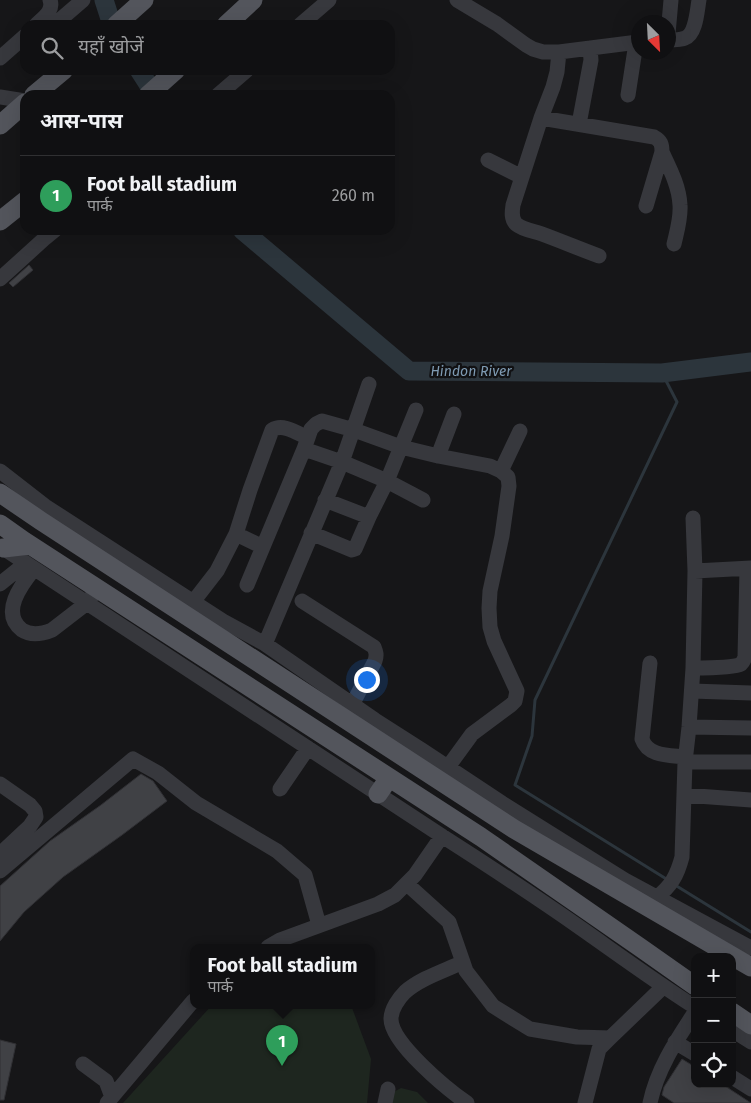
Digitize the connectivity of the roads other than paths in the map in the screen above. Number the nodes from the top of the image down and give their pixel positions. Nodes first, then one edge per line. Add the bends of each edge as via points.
1 (50, 0) edge
2 (83, 0) edge
3 (144, 0) edge
4 (253, 0) edge
5 (329, 0) edge
6 (457, 0) edge
7 (671, 0) edge
8 (699, 0) edge
9 (670, 15) edge
10 (40, 20) edge
11 (60, 20) edge
12 (122, 20) edge
13 (231, 20) edge
14 (306, 20) edge
15 (20, 40) edge
16 (676, 40) edge
17 (631, 43) edge
18 (590, 48) junction
19 (559, 52) junction
20 (20, 54) edge
21 (0, 58) edge
22 (634, 60) edge
23 (0, 70) edge
24 (58, 75) edge
25 (170, 75) edge
26 (241, 75) edge
27 (40, 90) edge
28 (154, 90) edge
29 (224, 90) edge
30 (628, 95) dead end
31 (0, 97) edge
32 (20, 101) edge
33 (20, 107) edge
34 (541, 118) junction
35 (579, 124) junction
36 (0, 125) edge
37 (662, 152) junction
38 (488, 160) dead end
39 (522, 177) junction
40 (20, 205) edge
41 (646, 206) dead end
42 (0, 221) edge
43 (47, 235) edge
44 (674, 244) dead end
45 (599, 256) dead end
46 (0, 279) edge
47 (369, 384) dead end
48 (416, 410) dead end
49 (454, 414) dead end
50 (354, 430) junction
51 (520, 431) dead end
52 (306, 443) junction
53 (401, 447) junction
54 (438, 456) junction
55 (342, 462) junction
56 (501, 470) junction
57 (0, 471) edge
58 (387, 481) junction
59 (0, 493) edge
60 (325, 500) junction
61 (423, 500) dead end
62 (369, 518) junction
63 (694, 518) dead end
64 (0, 524) edge
65 (236, 534) junction
66 (311, 534) junction
67 (30, 545) junction
68 (2, 547) edge
69 (263, 547) junction
70 (30, 566) junction
71 (749, 569) edge
72 (695, 571) junction
73 (0, 584) edge
74 (247, 585) dead end
75 (92, 596) junction
76 (302, 601) dead end
77 (193, 602) junction
78 (265, 644) junction
79 (650, 663) dead end
80 (692, 668) junction
81 (692, 692) junction
82 (751, 693) edge
83 (352, 705) junction
84 (689, 727) junction
85 (751, 728) edge
86 (308, 748) junction
87 (686, 759) junction
88 (751, 762) edge
89 (448, 767) junction
90 (389, 778) junction
91 (0, 784) edge
92 (280, 789) dead end
93 (378, 794) junction
94 (684, 795) junction
95 (751, 800) edge
96 (499, 810) junction
97 (519, 823) junction
98 (442, 836) junction
99 (0, 854) edge
100 (0, 871) edge
101 (407, 884) junction
102 (656, 898) junction
103 (320, 925) junction
104 (273, 944) edge
105 (751, 948) edge
106 (463, 962) junction
107 (751, 967) edge
108 (691, 983) edge
109 (663, 987) junction
110 (691, 1004) edge
111 (190, 1005) edge
112 (736, 1015) edge
113 (691, 1018) edge
114 (751, 1025) edge
115 (736, 1033) edge
116 (610, 1038) junction
117 (675, 1042) junction
118 (751, 1042) edge
119 (691, 1052) edge
120 (83, 1064) dead end
121 (736, 1080) edge
122 (751, 1089) edge
123 (109, 1100) edge
124 (653, 1101) edge
125 (466, 1103) edge
126 (585, 1103) edge

1 - 10 street via 51,8
2 - 11 street
3 - 12 main road
4 - 13 main road
5 - 14 street
6 - 19 street via 533,49
7 - 9 street
8 - 16 street via 694,29 685,39
15 - 21 street
17 - 18 street
18 - 19 street
18 - 35 street
19 - 34 street via 553,87
20 - 23 street
22 - 30 street
24 - 27 main road
25 - 28 main road
26 - 29 street
31 - 32 street
33 - 36 main road
34 - 35 street
34 - 39 street
35 - 37 street via 654,137 662,145
37 - 41 street
37 - 44 street via 679,197 680,215
38 - 39 street
39 - 45 street via 512,212 516,224
40 - 42 main road
43 - 46 street
47 - 50 street
48 - 53 street
49 - 54 street
50 - 52 street via 322,422 311,428
50 - 53 street
50 - 55 street
51 - 56 street
52 - 55 street
52 - 65 street via 282,427 272,430
52 - 69 street
53 - 54 street
53 - 58 street
54 - 56 street
55 - 58 street
55 - 60 street
56 - 89 street via 508,477 510,486 490,590 490,627 517,696 511,705 472,734
57 - 77 street via 45,506
58 - 61 street
58 - 62 street
59 - 96 main road via 174,608
60 - 62 street
60 - 66 street
62 - 66 street via 353,550
63 - 72 street
64 - 67 main road
65 - 69 street
65 - 77 street via 217,571
66 - 78 street
67 - 68 main road
67 - 75 main road
68 - 70 street
69 - 74 street
70 - 73 street
70 - 75 street
70 - 75 street via 11,607 16,625 26,632 46,633 52,630
71 - 72 street
71 - 80 street via 743,662 733,666
72 - 80 street
75 - 86 street
75 - 90 main road
76 - 83 street via 376,651 375,661
77 - 78 street
78 - 83 street
79 - 87 street via 644,745 658,753
80 - 81 street
81 - 82 street
81 - 84 street
83 - 89 street
84 - 85 street
84 - 87 street
86 - 92 street
86 - 93 street
87 - 88 street
87 - 94 street
89 - 96 street
90 - 93 main road
90 - 108 main road via 502,851
91 - 99 street via 30,805 36,817
93 - 98 street
94 - 95 street
94 - 102 street via 680,868 668,888
96 - 97 main road
97 - 102 street
97 - 107 main road
98 - 101 street
98 - 109 street
100 - 103 street via 133,759 158,773 196,803 277,852 305,875
101 - 103 street via 378,904
101 - 106 street via 448,922
102 - 105 street
103 - 104 street
106 - 116 street via 492,1006 530,1029 577,1037
106 - 125 street via 413,986 396,1004 391,1017 393,1029 404,1047
109 - 110 street
109 - 116 street
111 - 123 street
112 - 114 main road
113 - 117 street
115 - 118 street
116 - 126 street via 599,1049
117 - 119 street
117 - 124 street via 661,1067
120 - 123 street via 106,1082
121 - 122 street

